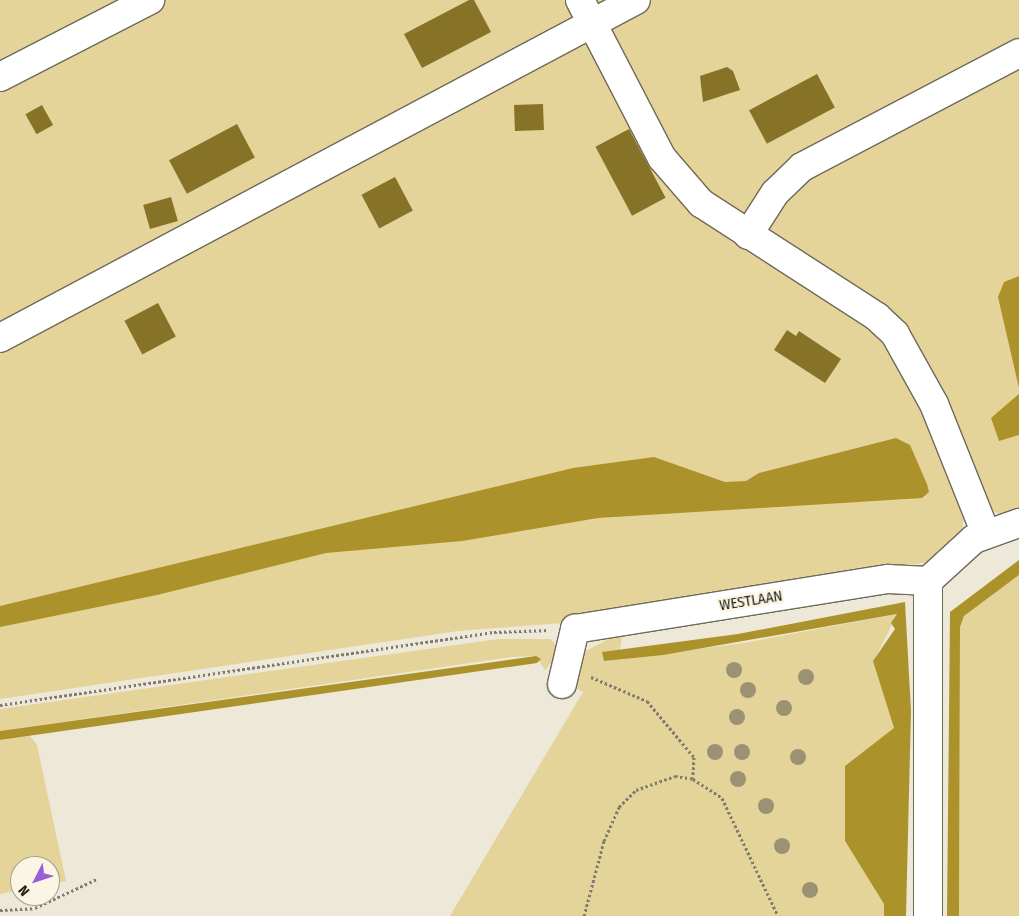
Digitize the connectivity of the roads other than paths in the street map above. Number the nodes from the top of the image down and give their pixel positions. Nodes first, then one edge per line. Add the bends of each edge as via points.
1 (150, 0) edge
2 (636, 0) edge
3 (586, 11) edge
4 (1019, 53) edge
5 (0, 77) edge
6 (748, 235) junction
7 (0, 338) edge
8 (1019, 523) edge
9 (986, 534) junction
10 (928, 581) junction
11 (563, 677) road end
12 (928, 916) edge

1 - 5 street
2 - 3 street
3 - 6 street via 662,158 701,203
3 - 7 street
4 - 6 street via 802,166 775,193
6 - 9 street via 878,317 896,334 934,404
8 - 9 street
9 - 10 street via 961,548
10 - 11 street, WESTLAAN via 888,579 575,629
10 - 12 street

